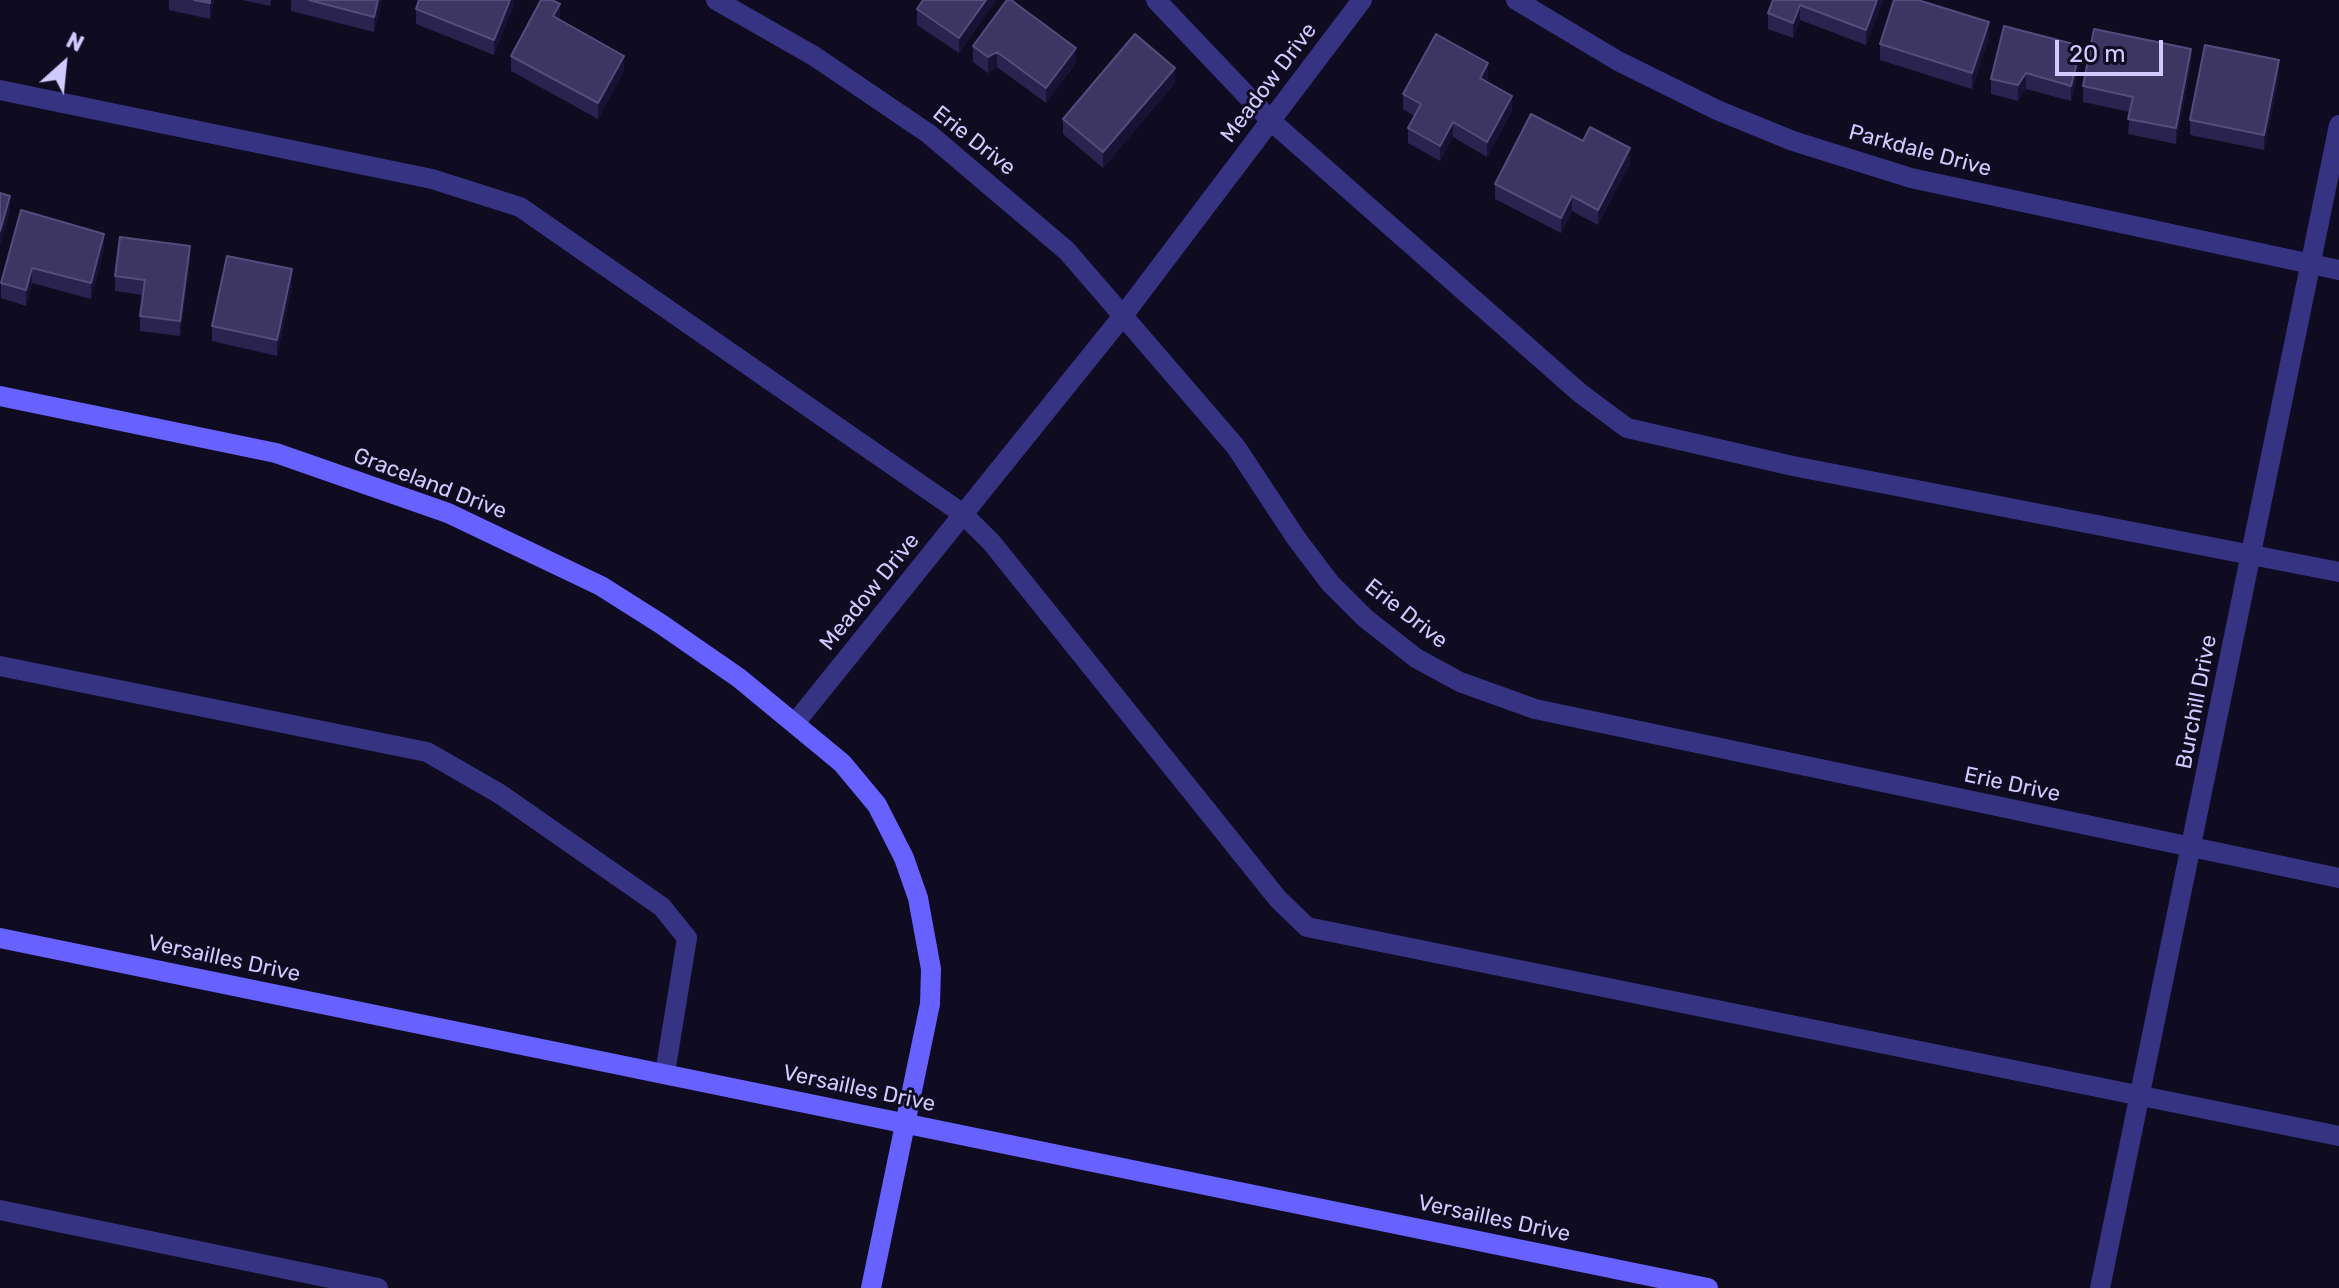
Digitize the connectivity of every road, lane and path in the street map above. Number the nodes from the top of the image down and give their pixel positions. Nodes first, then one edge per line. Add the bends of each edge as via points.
1 (716, 0) edge
2 (1156, 0) edge
3 (1362, 0) edge
4 (1516, 0) edge
5 (0, 90) edge
6 (1271, 121) junction
7 (2339, 125) edge
8 (2308, 263) junction
9 (2339, 270) edge
10 (1122, 317) junction
11 (0, 396) edge
12 (963, 514) junction
13 (2251, 553) junction
14 (2339, 572) edge
15 (0, 666) edge
16 (795, 723) junction
17 (2192, 847) junction
18 (2339, 878) edge
19 (0, 938) edge
20 (665, 1073) junction
21 (2141, 1094) junction
22 (905, 1122) junction
23 (2339, 1136) edge
24 (0, 1210) edge
25 (378, 1288) edge
26 (871, 1288) edge
27 (1708, 1288) edge
28 (2100, 1288) edge

1 - 10 street, Erie Drive via 814,56 929,134 1067,251
2 - 6 street
3 - 6 street, Meadow Drive
4 - 8 street, Parkdale Drive via 1618,61 1793,141 1911,178
5 - 12 street via 432,179 520,207
6 - 10 street, Meadow Drive
6 - 13 street via 1580,393 1627,428 1793,466
7 - 8 street, Burchill Drive
8 - 9 street, Parkdale Drive
8 - 13 street, Burchill Drive
10 - 12 street, Meadow Drive
10 - 17 street, Erie Drive via 1236,447 1341,595 1406,651 1460,682 1535,709
11 - 16 street, Graceland Drive via 276,453 448,513 601,586 739,678
12 - 16 street, Meadow Drive
12 - 21 street via 992,543 1278,899 1307,927
13 - 14 street
13 - 17 street, Burchill Drive
15 - 20 street via 427,752 500,794 662,907 687,938
16 - 22 street via 842,763 877,805 918,898 931,969 930,1004
17 - 18 street, Erie Drive
17 - 21 street, Burchill Drive
19 - 20 street, Versailles Drive
20 - 22 street, Versailles Drive
21 - 23 street
21 - 28 street, Burchill Drive
22 - 26 street
22 - 27 street, Versailles Drive
24 - 25 street

